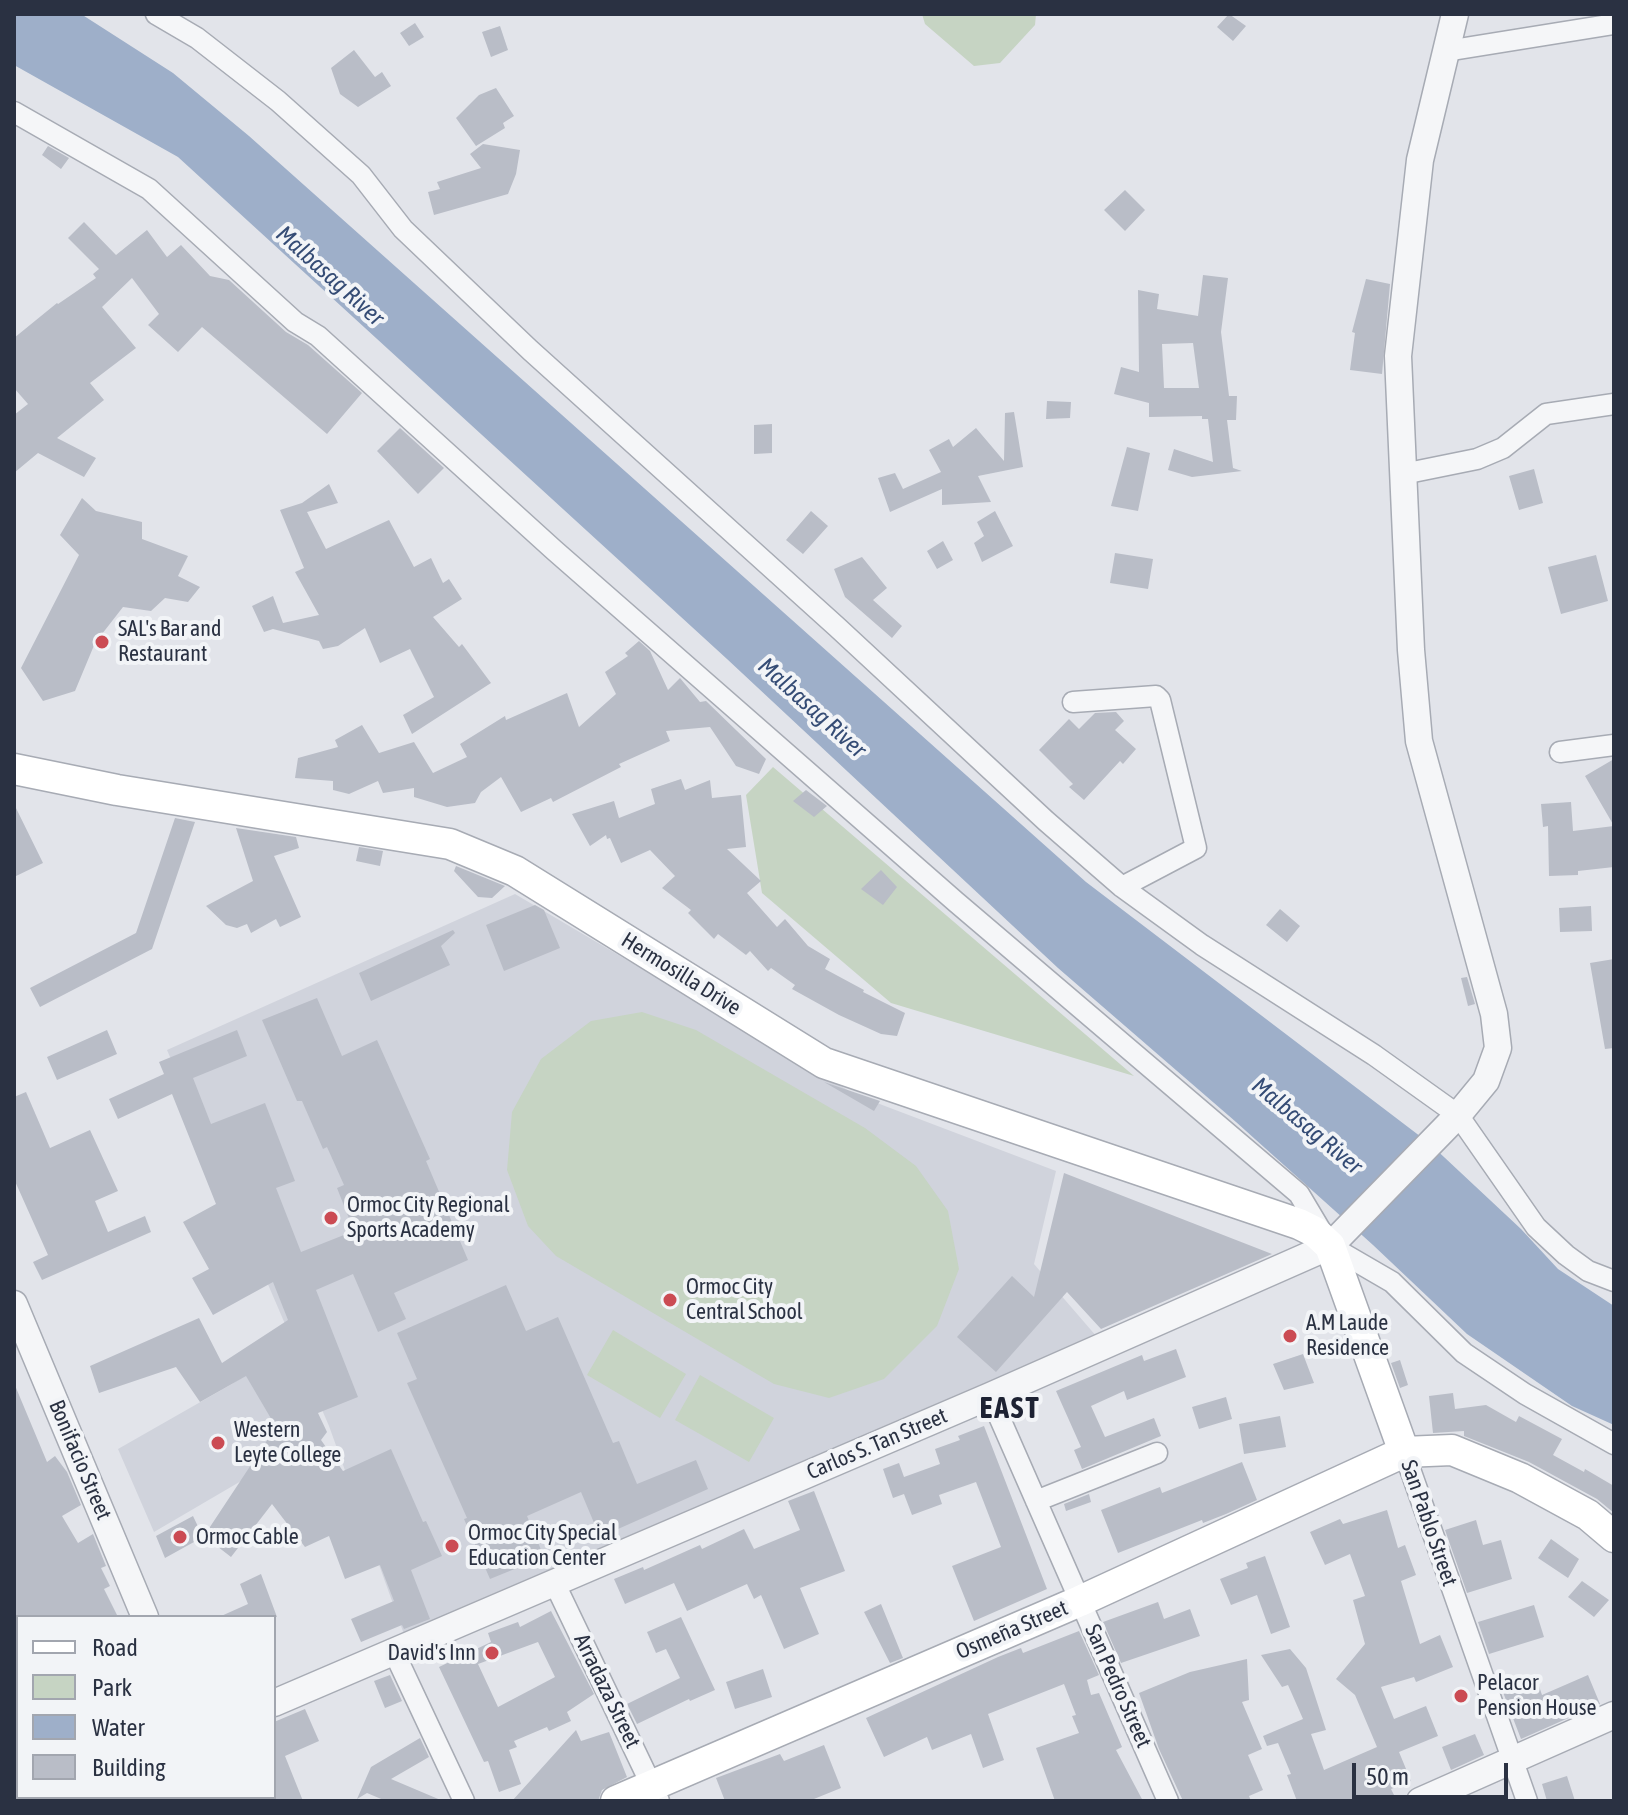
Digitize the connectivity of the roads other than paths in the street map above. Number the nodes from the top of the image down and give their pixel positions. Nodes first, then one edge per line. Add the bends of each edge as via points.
1 (156, 14) edge
2 (1455, 14) edge
3 (1614, 24) edge
4 (1446, 51) junction
5 (14, 112) edge
6 (1614, 404) edge
7 (1403, 474) junction
8 (1073, 702) dead end
9 (1614, 745) edge
10 (1560, 752) dead end
11 (14, 769) edge
12 (1122, 887) junction
13 (1450, 1123) junction
14 (1339, 1237) junction
15 (1614, 1281) edge
16 (14, 1304) edge
17 (990, 1396) junction
18 (1614, 1444) edge
19 (1404, 1452) junction
20 (1157, 1453) dead end
21 (1036, 1501) junction
22 (1614, 1537) edge
23 (554, 1582) junction
24 (1080, 1601) junction
25 (144, 1615) edge
26 (394, 1652) junction
27 (276, 1702) edge
28 (1614, 1715) edge
29 (1511, 1761) junction
30 (656, 1793) edge
31 (464, 1801) edge
32 (616, 1801) edge
33 (1168, 1801) edge
34 (1420, 1801) edge
35 (1527, 1801) edge

1 - 12 street via 197,38 278,101 361,175 403,229 530,350
2 - 4 street, Carlos S. Tan Street
3 - 4 street
4 - 7 street, Carlos S. Tan Street via 1420,160 1398,356
5 - 14 street via 149,189 956,902 1299,1194
6 - 7 street via 1546,414 1503,448 1477,459
7 - 13 street, Carlos S. Tan Street via 1419,741 1497,1033 1494,1065
8 - 12 street via 1156,696 1160,700 1196,848
9 - 10 street
11 - 14 main road, Hermosilla Drive via 450,844 515,871 824,1063
12 - 13 street via 1374,1055
13 - 14 street, Carlos S. Tan Street
13 - 15 street via 1536,1227 1588,1271
14 - 17 street, Carlos S. Tan Street
14 - 18 street via 1464,1353
14 - 19 main road, San Pablo Street
16 - 25 street, Bonifacio Street
17 - 21 street, San Pedro Street
17 - 23 street, Carlos S. Tan Street
19 - 22 main road via 1452,1450 1520,1478 1588,1515
19 - 24 main road, Osmeña Street
19 - 29 street, San Pablo Street
20 - 21 street
21 - 24 street, San Pedro Street
23 - 26 street, Carlos S. Tan Street
23 - 30 street, Arradaza Street
24 - 30 main road, Osmeña Street
24 - 33 street, San Pedro Street
26 - 27 street, Carlos S. Tan Street
26 - 31 street
28 - 29 street
29 - 34 street
29 - 35 street, San Pablo Street
30 - 32 main road, Osmeña Street

